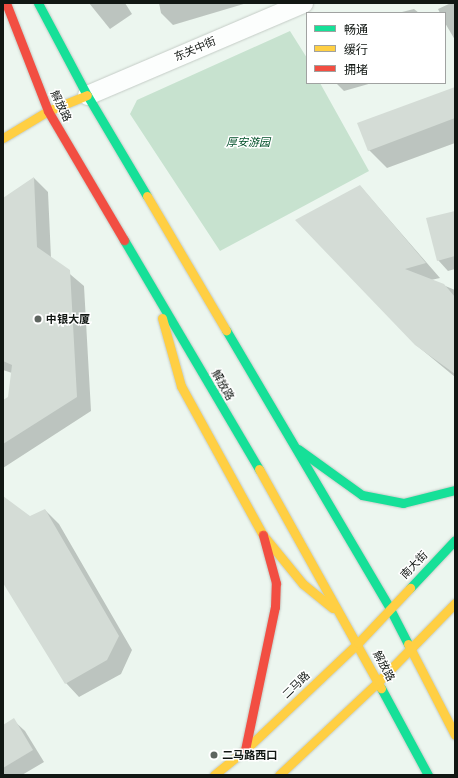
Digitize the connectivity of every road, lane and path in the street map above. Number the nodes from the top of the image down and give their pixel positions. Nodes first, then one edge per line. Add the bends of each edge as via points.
1 (6, 3) edge
2 (38, 3) edge
3 (303, 3) edge
4 (87, 95) junction
5 (48, 111) junction
6 (3, 138) edge
7 (156, 292) junction
8 (298, 448) junction
9 (455, 490) edge
10 (263, 535) junction
11 (455, 540) edge
12 (455, 603) edge
13 (389, 607) junction
14 (340, 614) junction
15 (358, 643) junction
16 (412, 648) junction
17 (378, 681) junction
18 (455, 735) edge
19 (245, 750) junction
20 (214, 775) edge
21 (279, 775) edge
22 (428, 775) edge

1 - 5 main road, 解放路
2 - 4 main road
3 - 4 street, 东关中街
4 - 5 main road
4 - 8 main road
5 - 6 main road
5 - 7 main road, 解放路
7 - 10 main road via 181,386
7 - 14 main road, 解放路 via 299,537
8 - 9 main road via 362,495 403,503
8 - 13 main road
10 - 14 main road via 304,584
10 - 19 main road via 276,583 275,607
11 - 13 main road, 南大街
12 - 16 main road
13 - 15 main road, 二马路
13 - 16 main road
14 - 15 main road, 解放路
15 - 17 main road, 解放路
15 - 19 main road, 二马路
16 - 17 main road
16 - 18 main road
17 - 21 main road
17 - 22 main road, 解放路
19 - 20 main road, 二马路

